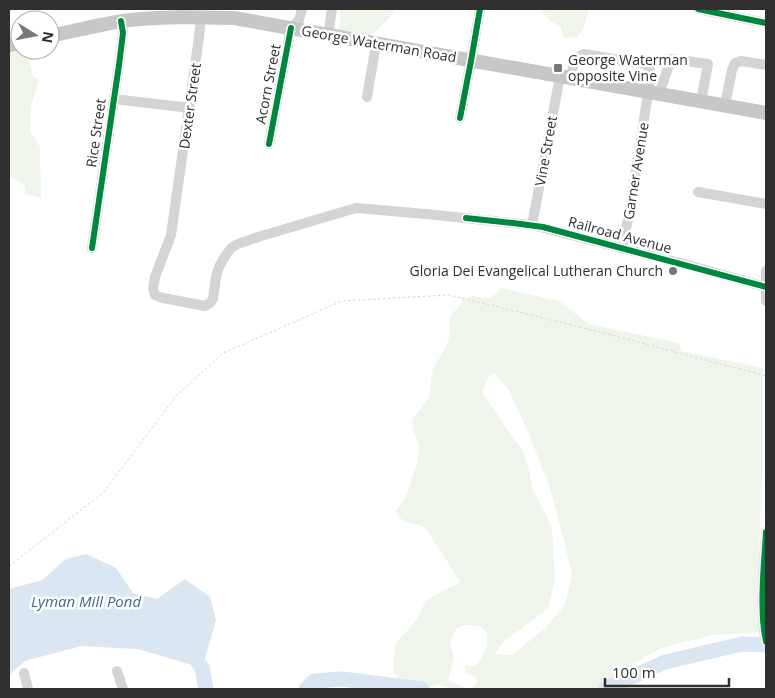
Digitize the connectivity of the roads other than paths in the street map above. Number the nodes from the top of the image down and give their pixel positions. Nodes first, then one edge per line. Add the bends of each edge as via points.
1 (302, 9) edge
2 (332, 9) edge
3 (480, 9) edge
4 (698, 9) edge
5 (200, 17) junction
6 (121, 22) junction
7 (766, 23) edge
8 (291, 28) junction
9 (60, 34) edge
10 (328, 36) junction
11 (376, 44) junction
12 (471, 61) junction
13 (766, 65) edge
14 (565, 77) junction
15 (653, 93) junction
16 (368, 98) dead end
17 (114, 99) junction
18 (701, 101) junction
19 (726, 105) junction
20 (190, 108) junction
21 (766, 113) edge
22 (460, 118) dead end
23 (269, 144) dead end
24 (698, 192) dead end
25 (766, 204) edge
26 (466, 218) joint
27 (532, 225) junction
28 (92, 248) dead end
29 (622, 249) junction
30 (766, 271) edge
31 (766, 287) edge
32 (766, 301) edge
33 (766, 532) edge
34 (766, 642) edge
35 (117, 671) dead end
36 (24, 673) dead end
37 (28, 689) edge
38 (123, 689) edge

1 - 8 street, Acorn Street via 299,20
2 - 10 street
3 - 12 street
4 - 7 street
5 - 6 main road, George Waterman Road
5 - 8 main road, George Waterman Road via 234,18
5 - 20 street, Dexter Street
6 - 9 main road, George Waterman Road
6 - 17 street, Rice Street via 123,33
8 - 10 main road, George Waterman Road
8 - 23 street, Acorn Street
10 - 11 main road, George Waterman Road
11 - 12 main road, George Waterman Road
11 - 16 street
12 - 14 main road, George Waterman Road
12 - 22 street
13 - 19 street via 735,63
14 - 15 main road, George Waterman Road
14 - 15 street, Vine Street via 575,60 584,54 645,64 649,68
14 - 27 street, Vine Street
15 - 18 main road, George Waterman Road
15 - 18 street via 671,59 708,64
15 - 29 street, Garner Avenue
17 - 20 street
17 - 28 street, Rice Street
18 - 19 main road, George Waterman Road
19 - 21 main road, George Waterman Road
20 - 26 street, Dexter Street via 171,235 157,270 155,295 205,306 213,299 216,277 231,248 356,208
24 - 25 street
26 - 27 street, Railroad Avenue
27 - 29 street, Railroad Avenue
29 - 31 street, Railroad Avenue
30 - 31 street
31 - 32 street
33 - 34 street via 763,628
35 - 38 street
36 - 37 street

